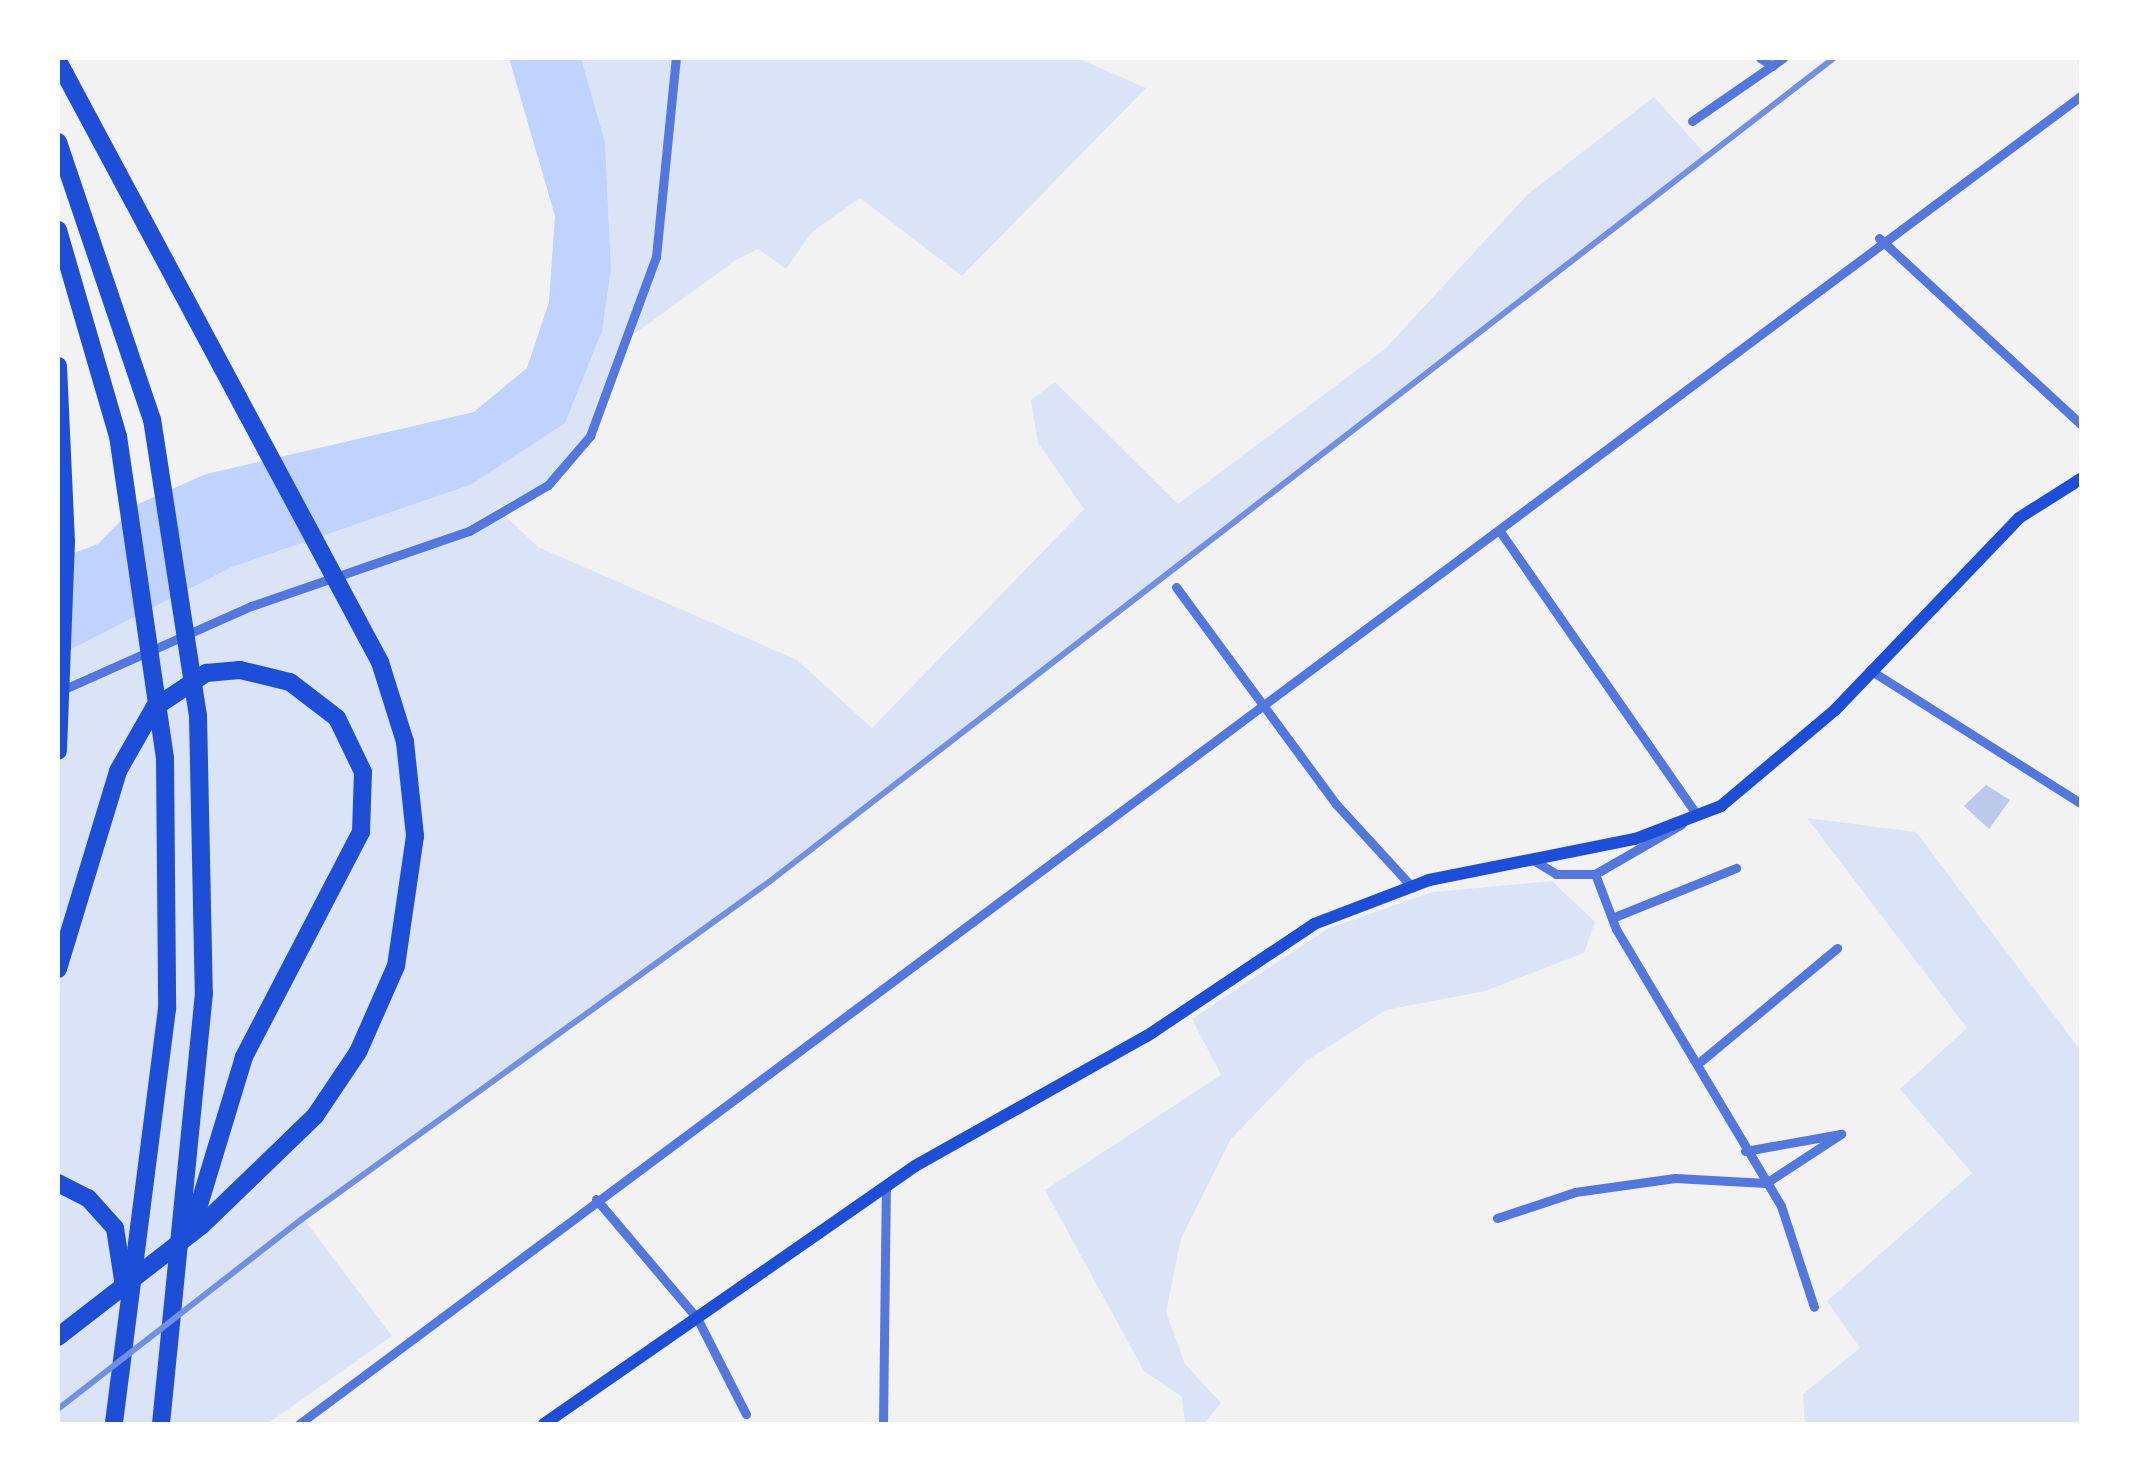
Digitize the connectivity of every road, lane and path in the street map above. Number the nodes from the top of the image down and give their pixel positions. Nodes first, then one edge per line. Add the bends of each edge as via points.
1 (676, 58) edge
2 (1760, 58) edge
3 (1784, 58) edge
4 (58, 61) edge
5 (1773, 66) junction
6 (2082, 95) edge
7 (1692, 121) dead end
8 (58, 142) edge
9 (58, 230) edge
10 (1879, 238) junction
11 (58, 366) edge
12 (2082, 426) edge
13 (2082, 478) edge
14 (1499, 530) junction
15 (1176, 587) dead end
16 (1870, 670) junction
17 (60, 695) edge
18 (1262, 710) junction
19 (58, 750) edge
20 (2082, 804) edge
21 (1698, 816) junction
22 (1684, 822) junction
23 (1533, 860) junction
24 (1736, 868) dead end
25 (1595, 874) junction
26 (1412, 887) junction
27 (1612, 918) junction
28 (1838, 948) dead end
29 (58, 969) edge
30 (1701, 1061) junction
31 (1745, 1151) junction
32 (1766, 1182) junction
33 (58, 1183) edge
34 (886, 1186) junction
35 (596, 1199) junction
36 (1497, 1218) dead end
37 (178, 1290) junction
38 (1814, 1307) dead end
39 (697, 1318) junction
40 (58, 1338) edge
41 (119, 1381) junction
42 (746, 1414) dead end
43 (114, 1424) edge
44 (162, 1424) edge
45 (299, 1424) edge
46 (544, 1424) edge
47 (884, 1424) edge

1 - 17 street via 656,257 590,436 548,485 469,530 251,606
2 - 5 street
3 - 5 street
4 - 40 highway via 358,617 393,694 412,786 410,908 385,995 339,1082 287,1148
5 - 7 street
6 - 10 street
8 - 37 highway via 152,419 192,657 205,890
9 - 41 highway via 118,436 153,627 169,910 155,1134
10 - 12 street
10 - 14 street
11 - 17 highway via 64,460
13 - 16 main road via 2020,518
14 - 18 street
14 - 21 street
15 - 18 street
16 - 20 street
16 - 21 main road via 1767,776
17 - 19 highway
18 - 26 street
18 - 35 street via 844,1012 722,1118
21 - 22 main road
22 - 23 main road
22 - 25 street
23 - 25 street via 1556,874
23 - 26 main road
24 - 27 street
25 - 27 street
26 - 34 main road via 1314,924 1147,1036
27 - 30 street
28 - 30 street
29 - 37 highway via 127,748 154,708 206,673 279,677 328,709 360,760 361,832 244,1057
30 - 31 street
31 - 32 street
31 - 32 street via 1840,1134
32 - 36 street via 1675,1178 1575,1192
32 - 38 street
33 - 41 highway via 88,1198 120,1238
34 - 39 main road
34 - 47 street
35 - 39 street
35 - 45 street
37 - 44 highway
39 - 42 street
39 - 46 main road
41 - 43 highway

